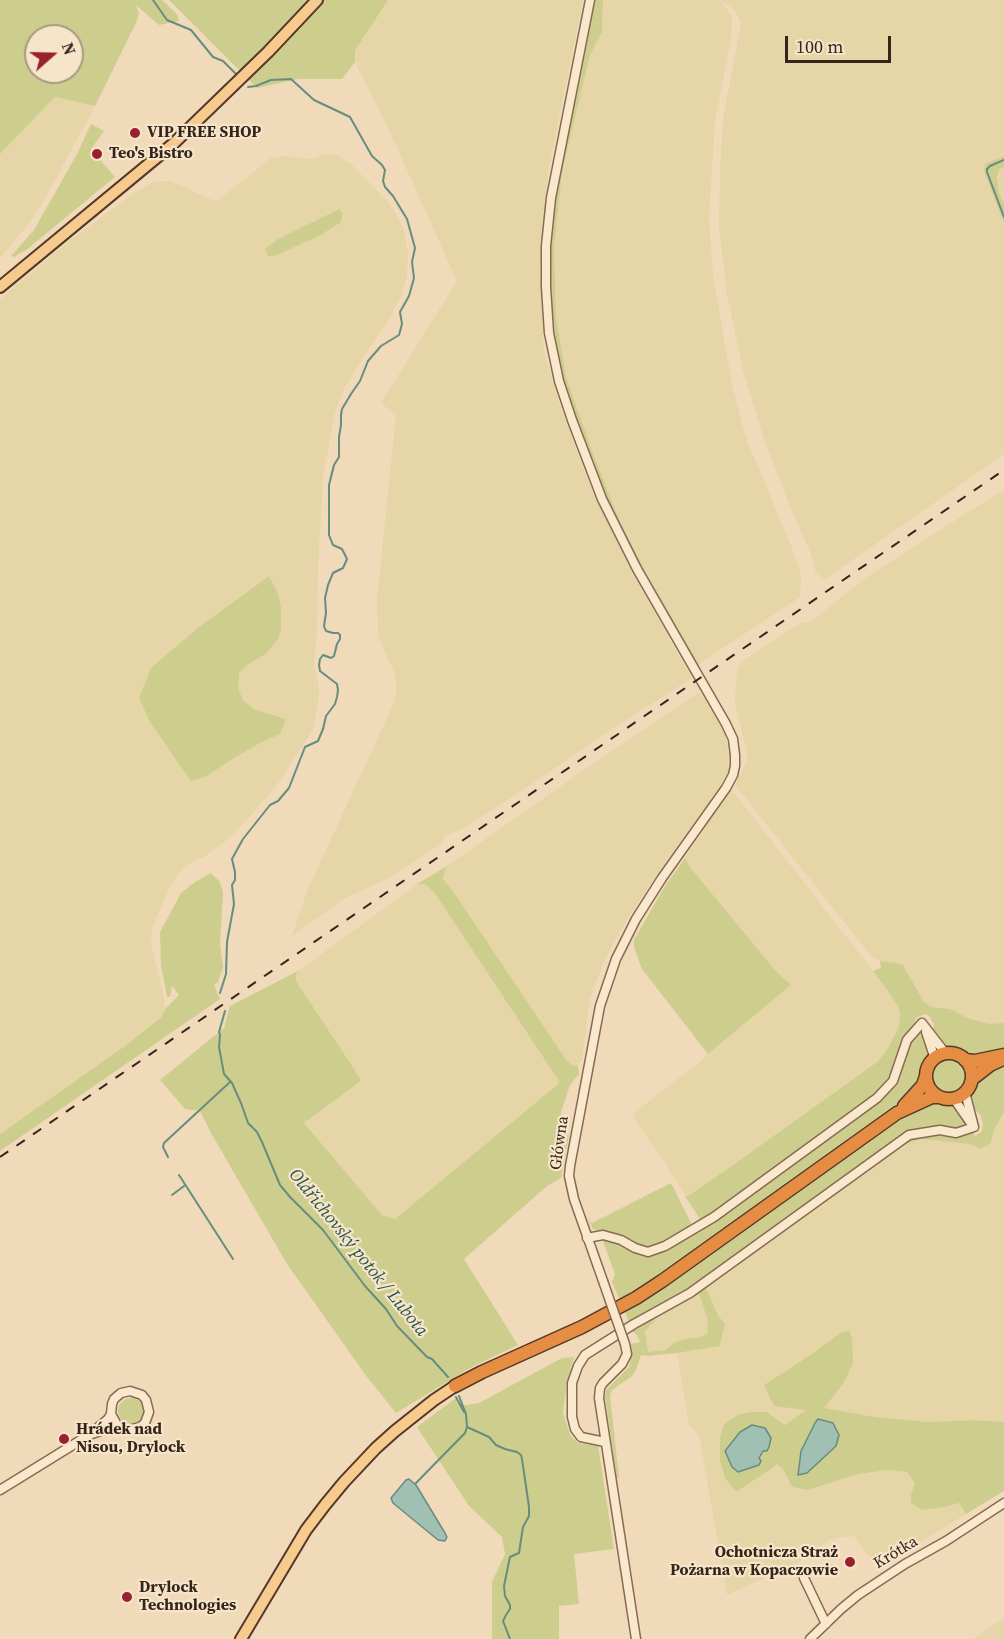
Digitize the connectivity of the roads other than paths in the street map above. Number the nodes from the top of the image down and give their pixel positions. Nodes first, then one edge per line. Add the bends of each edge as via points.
1 (317, 0) edge
2 (590, 0) edge
3 (0, 287) edge
4 (940, 1056) junction
5 (1004, 1057) edge
6 (964, 1060) junction
7 (926, 1076) junction
8 (972, 1079) junction
9 (960, 1095) junction
10 (939, 1096) junction
11 (897, 1113) junction
12 (587, 1238) junction
13 (455, 1386) joint
14 (111, 1414) junction
15 (117, 1425) junction
16 (89, 1435) junction
17 (605, 1442) junction
18 (0, 1490) edge
19 (1004, 1503) edge
20 (804, 1578) dead end
21 (826, 1624) junction
22 (241, 1639) edge
23 (636, 1639) edge
24 (810, 1639) edge

1 - 3 main road via 180,138
2 - 12 street, Główna via 551,198 546,256 549,333 559,381 602,499 636,569 733,739 735,766 726,788 636,919 616,959 600,1006 570,1167 571,1189
4 - 6 highway via 954,1054
4 - 7 highway via 930,1064
4 - 12 street via 922,1023 907,1040 893,1081 878,1098 714,1216 665,1246 648,1252 603,1235
5 - 6 highway
5 - 8 highway
6 - 8 highway
7 - 10 highway via 930,1089
7 - 11 highway via 923,1085
8 - 9 highway
9 - 10 highway via 948,1099
9 - 17 street via 974,1127 957,1133 940,1130 909,1135 690,1293 585,1355 572,1383 572,1417 581,1437
10 - 11 highway
11 - 13 highway via 636,1298
12 - 17 street, Główna, bridge via 627,1354 600,1388
13 - 22 main road via 395,1431 344,1482 306,1530
14 - 15 street
14 - 15 street via 114,1399 124,1392 136,1392 146,1400 149,1412 145,1423 135,1430
14 - 16 street
15 - 16 street
16 - 18 street
17 - 23 street, Główna
19 - 21 street, Krótka via 871,1586
20 - 21 street
21 - 24 street, Krótka

